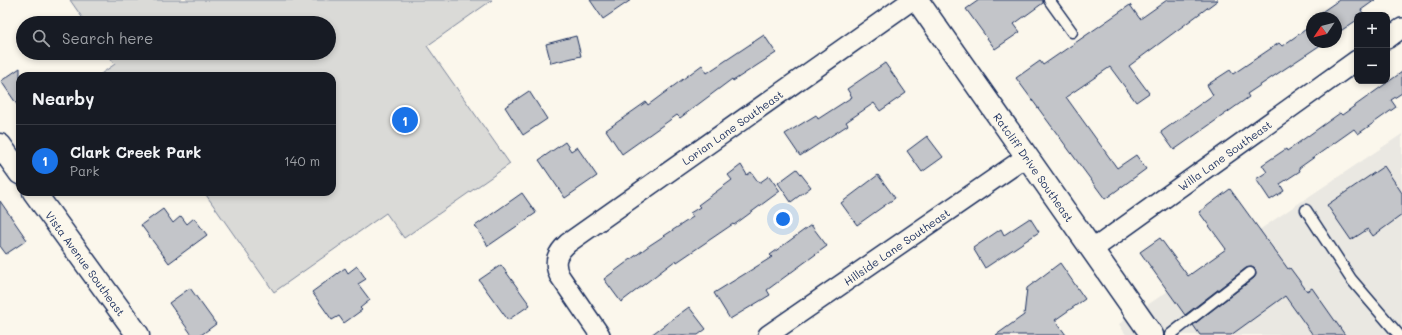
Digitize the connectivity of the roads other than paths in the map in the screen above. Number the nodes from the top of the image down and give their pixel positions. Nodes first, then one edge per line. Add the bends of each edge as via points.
1 (912, 0) edge
2 (917, 0) edge
3 (1049, 0) edge
4 (1402, 28) edge
5 (1072, 32) dead end
6 (1390, 37) edge
7 (1354, 62) edge
8 (1026, 157) junction
9 (37, 196) edge
10 (1306, 210) dead end
11 (1092, 250) junction
12 (1250, 273) dead end
13 (138, 335) edge
14 (600, 335) edge
15 (768, 335) edge
16 (1152, 335) edge
17 (1170, 335) edge
18 (1399, 335) edge

1 - 14 street, Lorian Lane Southeast via 568,243 556,257 559,275
2 - 8 street, Ratcliff Drive Southeast
3 - 5 lane
4 - 6 street
7 - 11 street, Willa Lane Southeast
8 - 11 street, Ratcliff Drive Southeast
8 - 15 street, Hillside Lane Southeast
9 - 13 street, Vista Avenue Southeast
10 - 18 lane via 1351,279
11 - 16 street, Ratcliff Drive Southeast
12 - 17 lane

